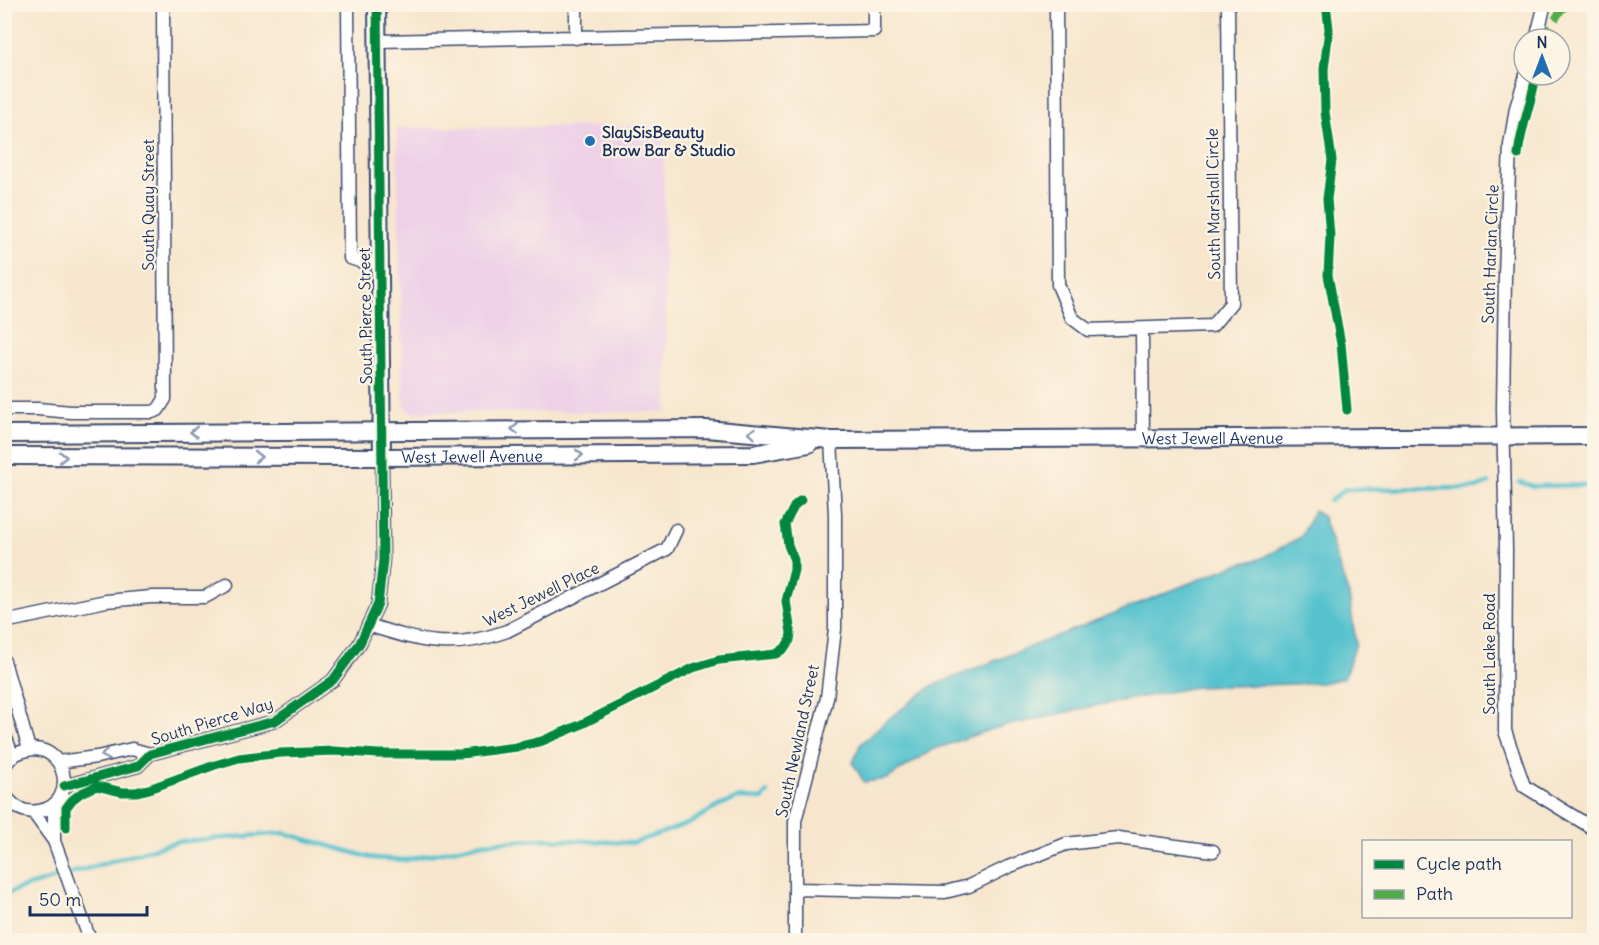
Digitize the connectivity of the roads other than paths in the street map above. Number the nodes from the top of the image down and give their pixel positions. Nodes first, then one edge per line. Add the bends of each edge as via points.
1 (163, 4) edge
2 (348, 4) edge
3 (376, 4) edge
4 (576, 4) edge
5 (874, 4) edge
6 (1056, 4) edge
7 (1228, 4) edge
8 (1545, 4) edge
9 (1539, 27) edge
10 (576, 38) junction
11 (377, 41) junction
12 (1522, 87) edge
13 (380, 262) junction
14 (1142, 330) junction
15 (4, 409) edge
16 (381, 430) junction
17 (4, 434) edge
18 (1594, 436) edge
19 (1503, 437) junction
20 (1143, 439) junction
21 (831, 440) junction
22 (4, 456) edge
23 (382, 457) junction
24 (676, 530) dead end
25 (227, 585) dead end
26 (4, 622) edge
27 (368, 625) junction
28 (4, 661) edge
29 (4, 733) edge
30 (29, 749) junction
31 (150, 754) junction
32 (12, 757) junction
33 (58, 762) junction
34 (4, 768) edge
35 (64, 786) junction
36 (6, 799) edge
37 (54, 804) junction
38 (33, 812) junction
39 (1594, 828) edge
40 (56, 846) junction
41 (1212, 851) dead end
42 (795, 889) junction
43 (90, 940) edge
44 (795, 940) edge

1 - 15 street, South Quay Street via 165,399 152,412
2 - 13 street, South Pierce Street via 350,258
3 - 11 main road, South Pierce Street
4 - 10 street
5 - 10 street via 874,31
6 - 14 street, South Marshall Circle via 1058,285 1071,318 1089,330
7 - 14 street, South Marshall Circle via 1231,303 1212,326
8 - 9 street
10 - 11 street
11 - 13 main road, South Pierce Street
12 - 19 street, South Harlan Circle via 1510,145
13 - 16 main road, South Pierce Street
14 - 20 street
16 -> 17 main road, West Jewell Avenue
21 -> 16 main road, West Jewell Avenue via 706,429
16 - 23 main road, South Pierce Street
18 - 19 main road, West Jewell Avenue
19 - 20 main road, West Jewell Avenue
19 - 39 street, South Lake Road via 1505,731 1524,786
20 - 21 main road, West Jewell Avenue
23 -> 21 main road, West Jewell Avenue via 753,454
21 - 42 street, South Newland Street via 836,514 836,629 827,698 795,821
22 -> 23 main road, West Jewell Avenue
23 - 27 street, South Pierce Street via 383,561 378,604
24 - 27 street, West Jewell Place via 667,549 484,640 419,641
25 - 26 street via 205,597 106,601
27 - 31 street, South Pierce Way via 333,680 275,721
28 - 30 street
29 - 32 street
30 - 32 street
30 - 33 street via 45,752
31 -> 33 street, South Pierce Way via 132,749
31 - 35 street, South Pierce Way via 138,766
32 - 34 street
33 - 35 street via 63,769
35 - 37 street
36 - 38 street via 24,811
37 - 38 street
37 - 40 street
38 - 40 street
40 - 43 street
41 - 42 street via 1118,838 1066,844 969,886 945,892
42 - 44 street, South Newland Street

